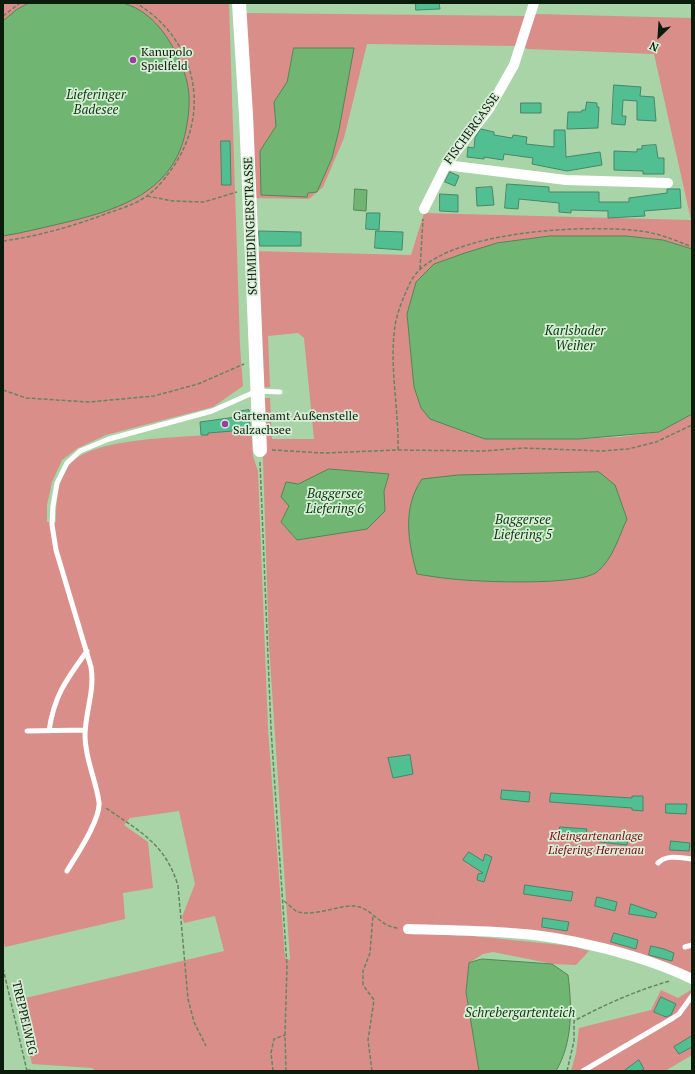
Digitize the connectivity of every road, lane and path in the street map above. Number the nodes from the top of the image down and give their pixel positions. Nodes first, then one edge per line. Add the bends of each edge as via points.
1 (20, 3) edge
2 (136, 3) edge
3 (239, 3) edge
4 (534, 3) edge
5 (3, 16) edge
6 (446, 165) junction
7 (668, 183) dead end
8 (250, 188) junction
9 (147, 196) junction
10 (424, 209) joint
11 (3, 241) edge
12 (692, 247) edge
13 (420, 269) junction
14 (255, 359) junction
15 (3, 390) edge
16 (257, 391) junction
17 (280, 392) dead end
18 (692, 425) edge
19 (260, 450) junction
20 (398, 450) junction
21 (87, 652) junction
22 (85, 730) junction
23 (27, 731) dead end
24 (49, 731) junction
25 (99, 804) junction
26 (692, 859) edge
27 (658, 864) dead end
28 (66, 871) dead end
29 (283, 900) junction
30 (373, 915) junction
31 (395, 928) dead end
32 (408, 929) dead end
33 (692, 945) edge
34 (685, 947) dead end
35 (3, 968) edge
36 (689, 978) edge
37 (692, 996) edge
38 (285, 1035) junction
39 (206, 1046) dead end
40 (27, 1071) edge
41 (41, 1071) edge
42 (273, 1071) edge
43 (286, 1071) edge
44 (372, 1071) edge
45 (567, 1071) edge
46 (583, 1071) edge

1 - 5 path
2 - 9 path via 160,19 181,48 192,76 195,98 192,126 183,151 166,177
3 - 8 street, SCHMIEDINGERSTRASSE
4 - 6 street, FISCHERGASSE via 514,65 489,109
6 - 7 street via 566,180
6 - 10 street, FISCHERGASSE
8 - 9 path via 204,202 173,201
8 - 14 street, SCHMIEDINGERSTRASSE
9 - 11 path via 131,205 93,219 20,239
10 - 13 path
12 - 13 path via 659,234 640,231 592,228 558,230 508,236 451,250 434,258
13 - 20 path via 410,282 395,326
14 - 15 path via 198,384 154,396 89,402 26,398
14 - 16 street, SCHMIEDINGERSTRASSE
16 - 17 lane
16 - 19 street, SCHMIEDINGERSTRASSE
16 - 21 lane via 212,411 109,439 80,451 67,463 57,484 52,525 56,550
18 - 20 path via 656,442 628,449
19 - 20 path via 324,453
19 - 29 path via 271,729
21 - 22 lane via 93,682
21 - 24 lane via 61,687
22 - 24 lane
22 - 25 lane via 85,748
23 - 24 lane
25 - 28 lane via 85,841
25 - 39 path via 150,839 163,853 175,875 188,999 194,1022
26 - 27 lane via 667,857
29 - 30 path via 297,911 313,912 353,906 364,908
29 - 38 path via 287,966
30 - 31 path
30 - 44 path via 370,953 363,971 363,985 374,1000 368,1040
32 - 36 street via 512,932 568,940 655,964
33 - 34 lane
35 - 40 path, TREPPELWEG
36 - 45 path via 644,989 574,1021 574,1041
37 - 46 lane via 680,1014
38 - 42 path via 274,1039 271,1053
38 - 43 path
40 - 41 path

